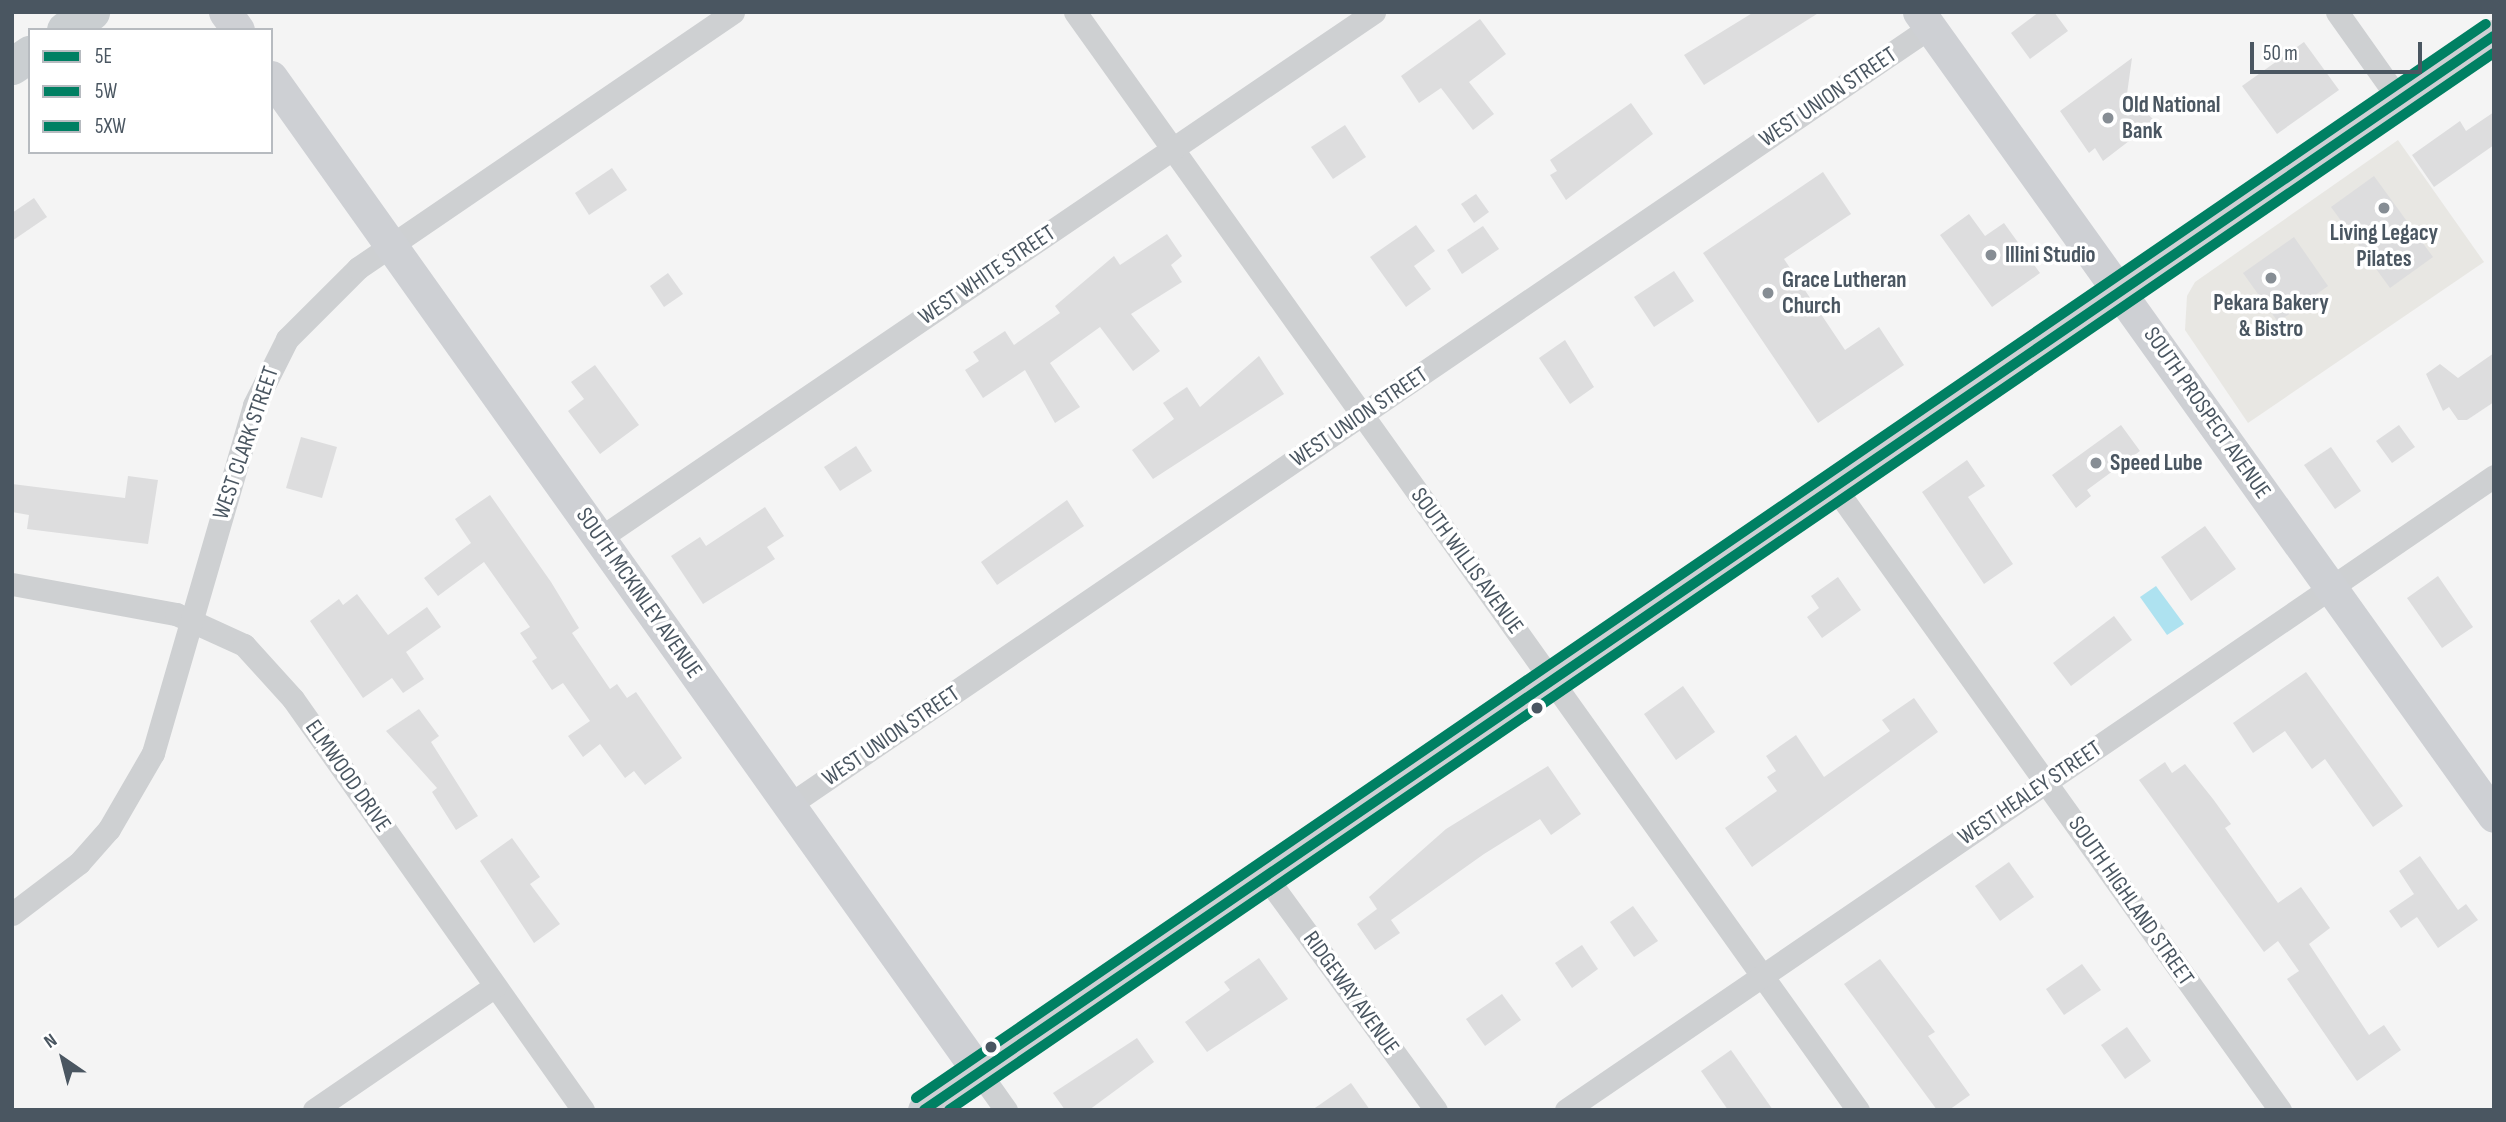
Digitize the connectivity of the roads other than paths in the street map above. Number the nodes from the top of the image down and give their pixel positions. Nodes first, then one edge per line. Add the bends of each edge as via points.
1 (90, 12) edge
2 (225, 12) edge
3 (733, 12) edge
4 (1076, 12) edge
5 (1374, 12) edge
6 (2337, 12) edge
7 (1924, 20) edge
8 (68, 28) edge
9 (237, 28) edge
10 (2494, 36) edge
11 (28, 55) edge
12 (12, 66) edge
13 (273, 80) edge
14 (2400, 101) junction
15 (1173, 149) junction
16 (391, 246) junction
17 (2122, 294) junction
18 (1362, 415) junction
19 (2494, 476) edge
20 (1835, 488) junction
21 (600, 538) junction
22 (12, 584) edge
23 (2331, 588) junction
24 (192, 619) junction
25 (1553, 681) junction
26 (2046, 782) junction
27 (789, 805) junction
28 (2494, 816) edge
29 (1266, 877) junction
30 (12, 915) edge
31 (1762, 975) junction
32 (495, 986) junction
33 (979, 1072) junction
34 (314, 1110) edge
35 (583, 1110) edge
36 (924, 1110) edge
37 (1006, 1110) edge
38 (1436, 1110) edge
39 (1566, 1110) edge
40 (1858, 1110) edge
41 (2280, 1110) edge

1 - 8 main road
2 - 9 main road
3 - 16 street, WEST CLARK STREET
4 - 15 street, SOUTH WILLIS AVENUE
5 - 15 street, WEST WHITE STREET
6 - 14 street
7 - 17 main road, SOUTH PROSPECT AVENUE
7 - 18 street, WEST UNION STREET
10 - 14 main road
11 - 12 main road
13 - 16 main road, SOUTH MCKINLEY AVENUE
14 - 17 main road
15 - 18 street, SOUTH WILLIS AVENUE
15 - 21 street, WEST WHITE STREET
16 - 21 main road, SOUTH MCKINLEY AVENUE
16 - 24 street, WEST CLARK STREET via 314,306 270,368
17 - 20 main road
17 - 23 main road, SOUTH PROSPECT AVENUE
18 - 25 street, SOUTH WILLIS AVENUE
18 - 27 street, WEST UNION STREET
19 - 23 street, WEST HEALEY STREET
20 - 25 main road
20 - 26 street, SOUTH HIGHLAND STREET
21 - 27 main road, SOUTH MCKINLEY AVENUE
22 - 24 street, ELMWOOD DRIVE
23 - 26 street, WEST HEALEY STREET
23 - 28 main road, SOUTH PROSPECT AVENUE
24 - 30 street, WEST CLARK STREET via 164,719 133,794 79,863
24 - 32 street, ELMWOOD DRIVE via 233,638 269,669
25 - 29 main road
25 - 31 street, SOUTH WILLIS AVENUE
26 - 31 street, WEST HEALEY STREET
26 - 41 street, SOUTH HIGHLAND STREET
27 - 33 main road, SOUTH MCKINLEY AVENUE
29 - 33 main road
29 - 38 street, RIDGEWAY AVENUE
31 - 39 street, WEST HEALEY STREET
31 - 40 street, SOUTH WILLIS AVENUE
32 - 34 street
32 - 35 street, ELMWOOD DRIVE
33 - 36 main road
33 - 37 street, SOUTH MCKINLEY AVENUE

